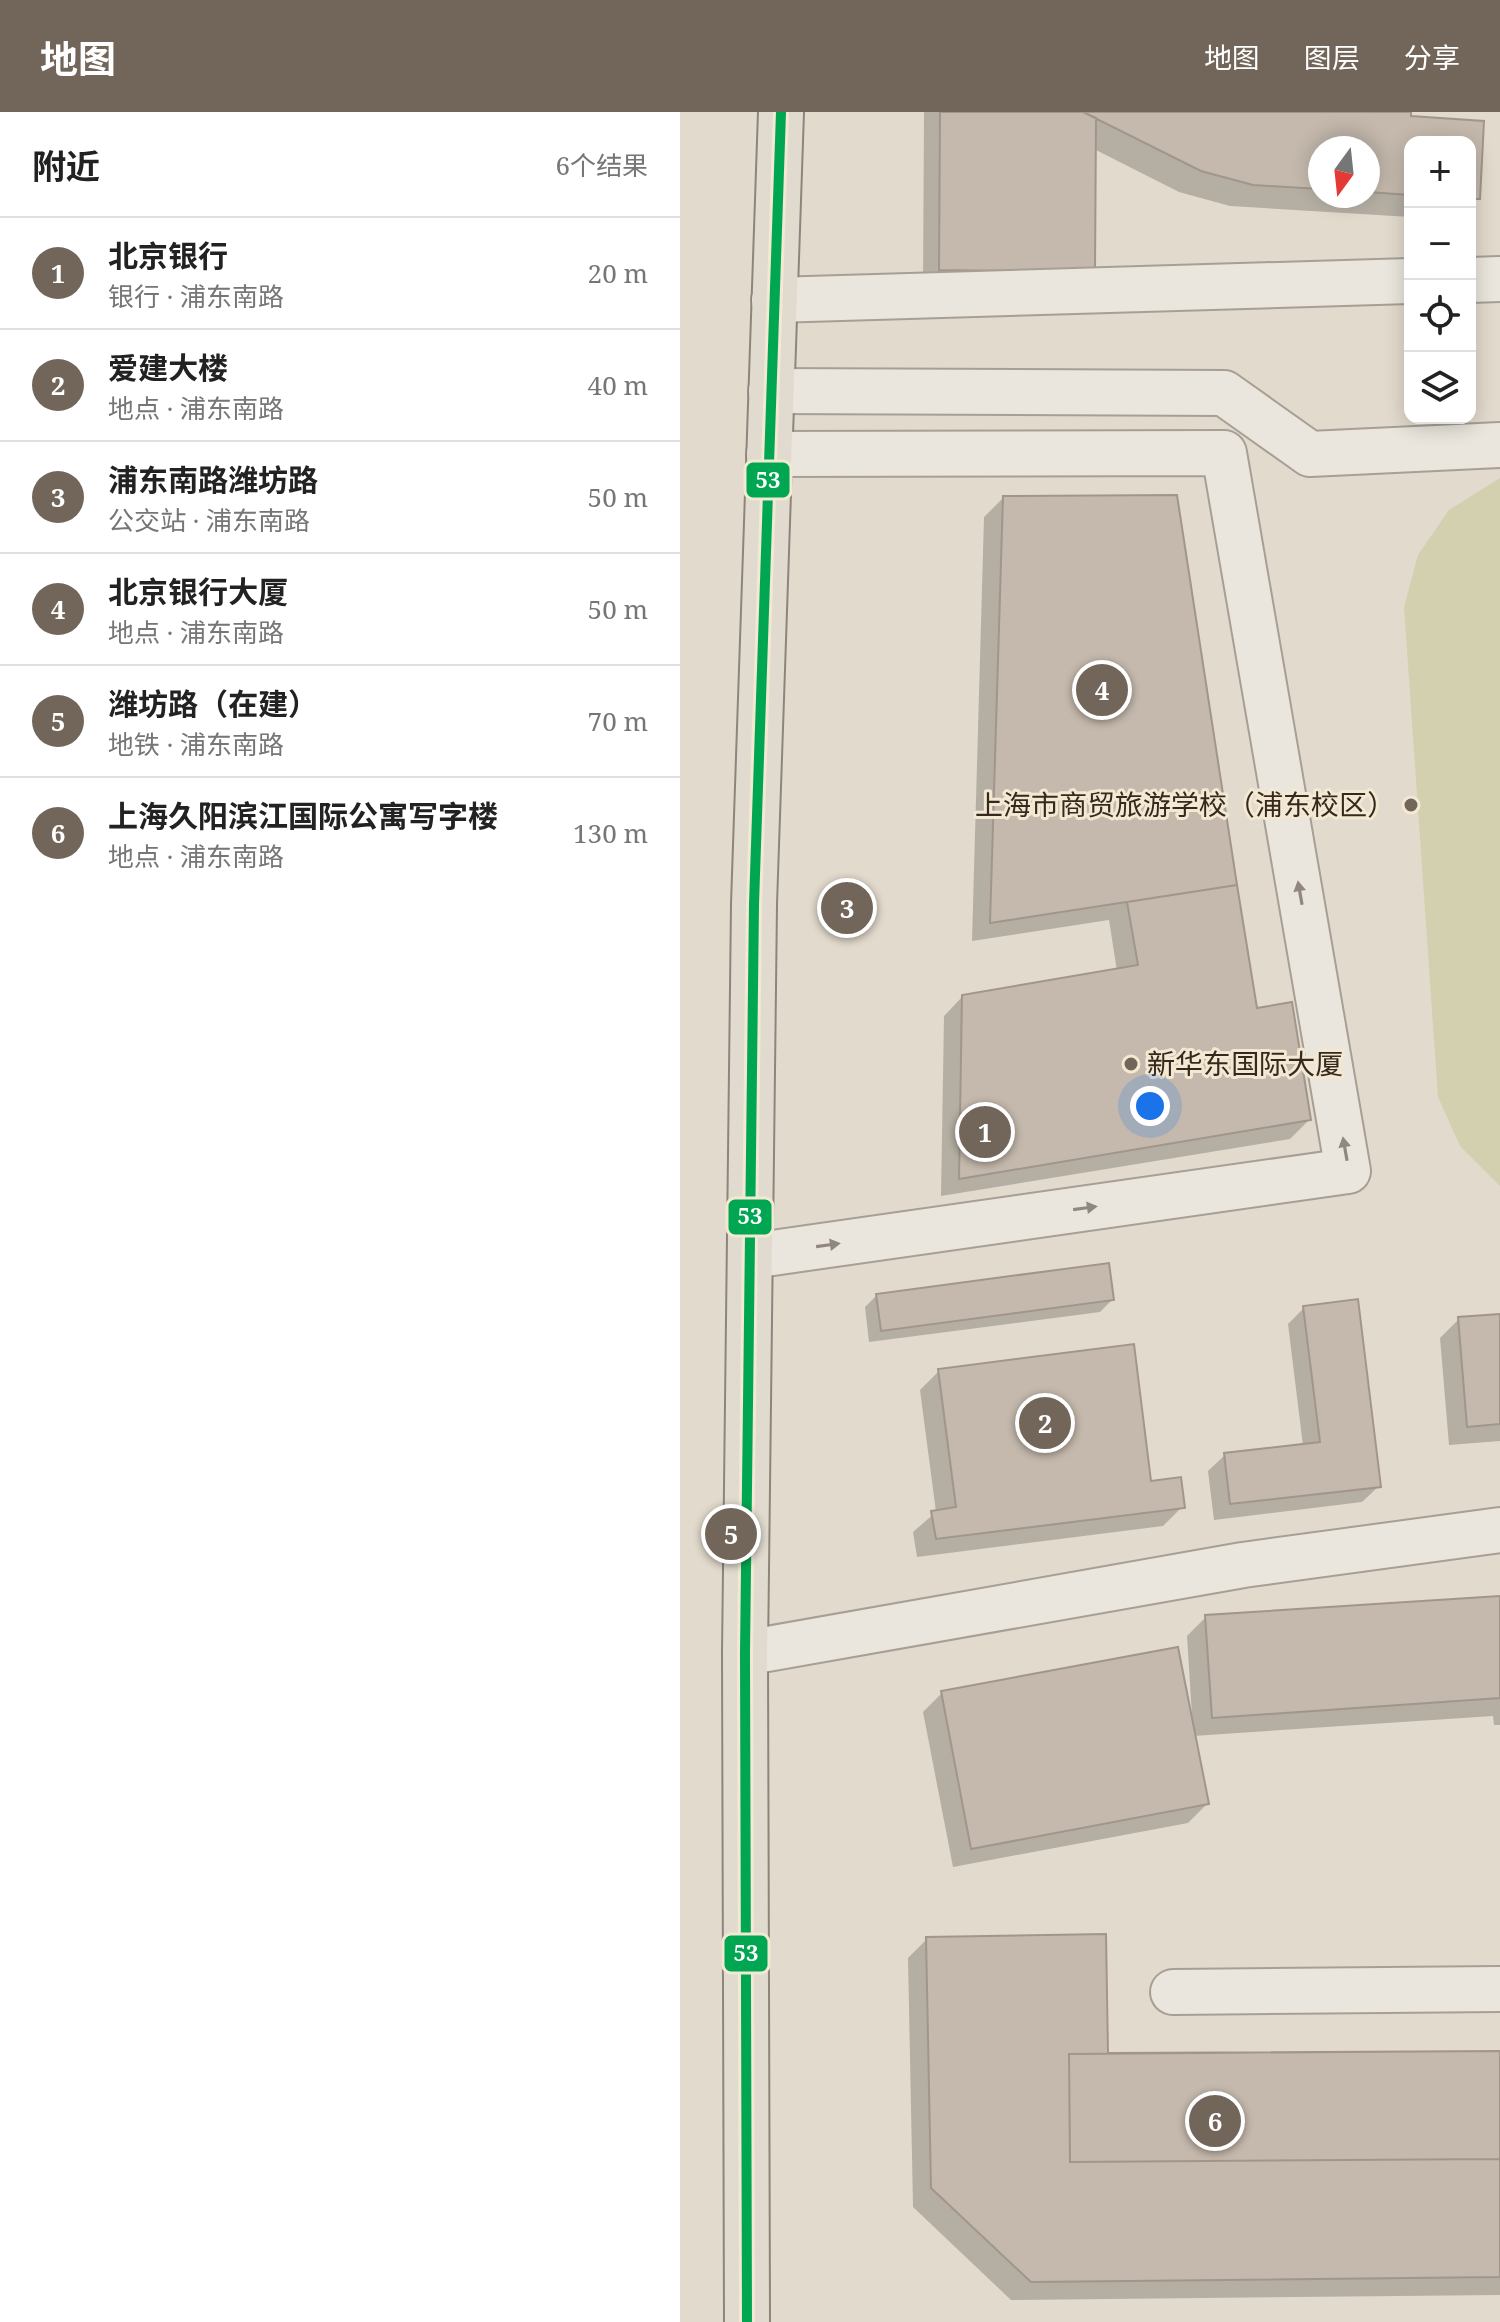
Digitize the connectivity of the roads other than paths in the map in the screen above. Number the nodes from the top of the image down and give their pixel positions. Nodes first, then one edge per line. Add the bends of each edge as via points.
1 (781, 112) edge
2 (1500, 279) edge
3 (1476, 280) edge
4 (1404, 281) edge
5 (774, 300) junction
6 (771, 391) junction
7 (1500, 445) edge
8 (769, 454) junction
9 (751, 1256) junction
10 (1500, 1530) edge
11 (745, 1653) junction
12 (1500, 1989) edge
13 (1173, 1992) dead end
14 (747, 2322) edge

1 - 5 main road
2 - 3 lane
4 - 5 lane
5 - 6 main road
6 - 7 lane via 1224,393 1310,454
6 - 8 main road
8 - 9 main road via 754,904
9 -> 8 lane via 1348,1171 1224,453
9 - 11 main road
10 - 11 lane via 1243,1565
11 - 14 main road
12 - 13 lane

